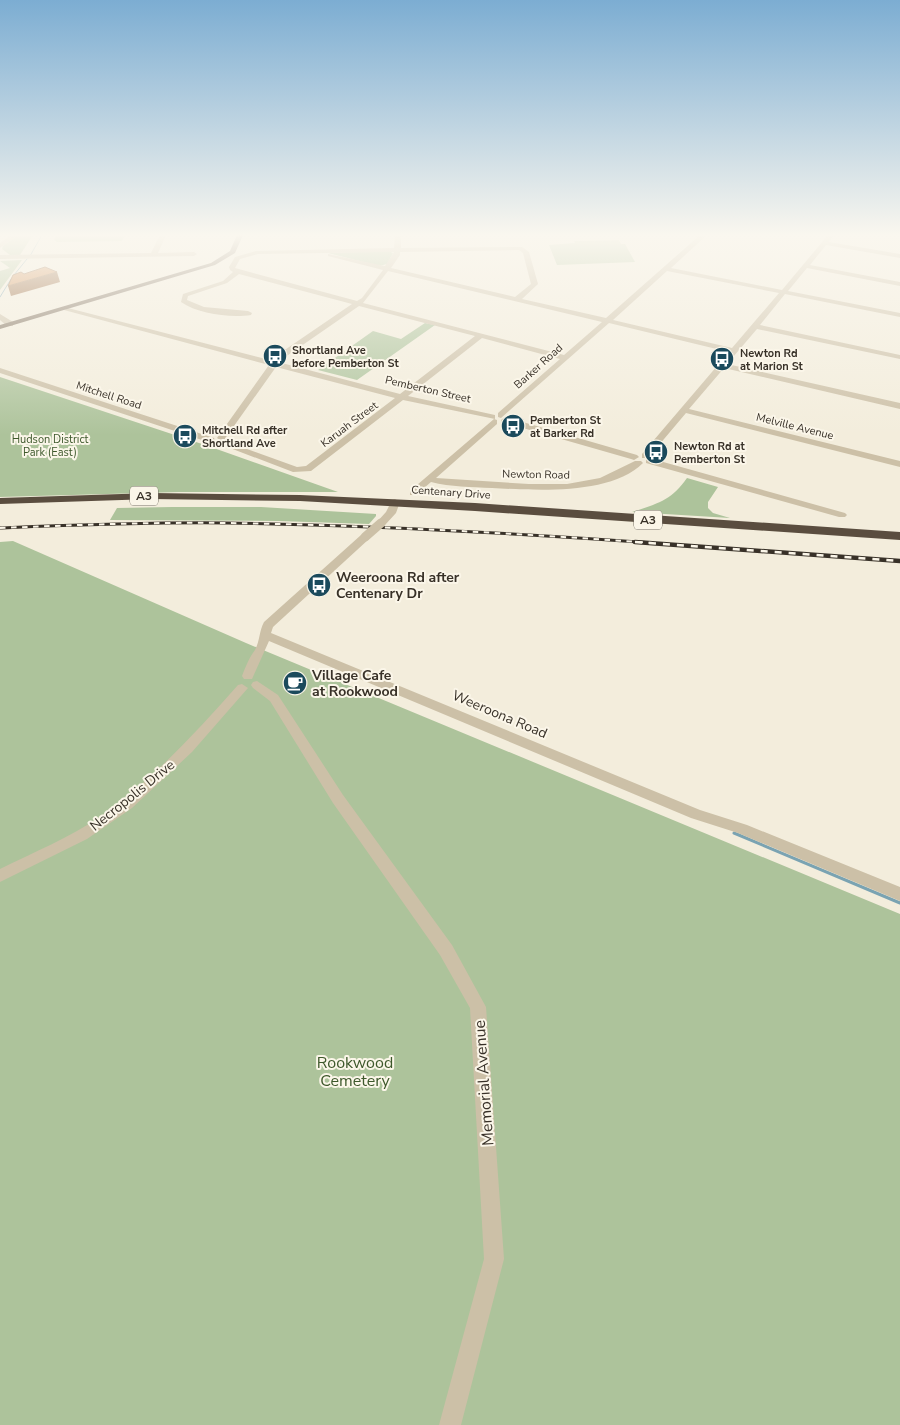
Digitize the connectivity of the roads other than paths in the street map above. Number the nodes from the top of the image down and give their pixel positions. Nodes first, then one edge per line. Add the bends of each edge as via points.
1 (91, 302) edge
2 (184, 302) edge
3 (350, 302) edge
4 (362, 302) edge
5 (522, 302) edge
6 (630, 302) edge
7 (776, 302) edge
8 (832, 302) edge
9 (359, 304) junction
10 (67, 309) junction
11 (248, 313) dead end
12 (900, 315) edge
13 (0, 316) edge
14 (606, 322) junction
15 (10, 324) junction
16 (755, 326) junction
17 (0, 328) edge
18 (480, 336) junction
19 (734, 351) junction
20 (900, 357) edge
21 (566, 358) junction
22 (273, 363) junction
23 (722, 365) junction
24 (0, 370) edge
25 (403, 397) junction
26 (900, 406) edge
27 (684, 410) junction
28 (498, 419) junction
29 (221, 441) junction
30 (642, 459) junction
31 (900, 464) edge
32 (430, 479) junction
33 (413, 493) dead end
34 (0, 501) edge
35 (394, 506) junction
36 (0, 509) edge
37 (842, 515) dead end
38 (900, 536) edge
39 (900, 543) edge
40 (264, 634) junction
41 (250, 681) junction
42 (0, 876) edge
43 (900, 894) edge
44 (450, 1425) edge

1 - 10 main road
2 - 11 street via 218,311
3 - 9 street
4 - 9 street
5 - 14 street
6 - 14 street, Barker Road
7 - 16 street, Newton Road
8 - 12 street
9 - 18 street
9 - 22 street
10 - 15 main road
10 - 22 street, Pemberton Street
13 - 15 street
14 - 19 street
14 - 21 street, Barker Road
15 - 17 main road
16 - 19 street, Newton Road
16 - 20 street
18 - 21 street
18 - 25 street, Karuah Street
19 - 23 street, Newton Road
21 - 28 street, Barker Road
22 - 25 street, Pemberton Street
22 - 29 street
23 - 26 street
23 - 27 street, Newton Road
24 - 29 street, Mitchell Road
25 - 28 street, Pemberton Street
25 - 29 street, Karuah Street via 308,470 301,471
27 - 30 street, Newton Road
27 - 31 street, Melville Avenue
28 - 30 street, Pemberton Street
28 - 32 street, Barker Road
30 - 32 street, Newton Road via 611,478 567,488 449,483
30 - 37 street, Pemberton Street
32 - 33 street, Barker Road
34 - 35 highway, Centenary Drive / A3 via 188,496
35 - 36 highway, Centenary Drive / A3 via 186,503
35 - 38 highway, Centenary Drive / A3
35 - 39 highway, Centenary Drive / A3
35 - 40 street, bridge via 381,523 271,621
40 - 41 street, Necropolis Drive via 261,656
40 - 43 street, Weeroona Road via 696,814
41 - 42 street, Necropolis Drive via 173,764 120,808 82,834
41 - 44 street, Memorial Avenue via 274,698 338,799 446,950 478,1007 494,1259

